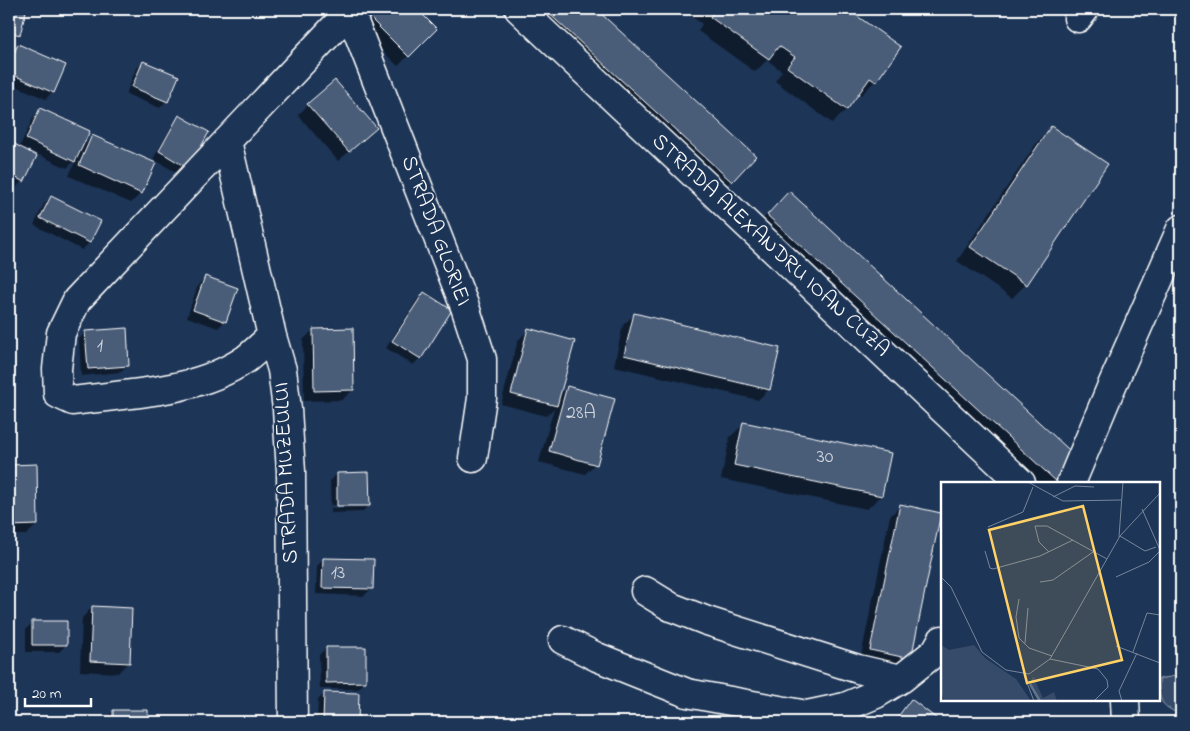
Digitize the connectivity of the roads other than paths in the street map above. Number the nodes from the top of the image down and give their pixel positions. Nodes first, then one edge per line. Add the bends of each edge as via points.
1 (519, 9) edge
2 (351, 10) edge
3 (227, 141) junction
4 (1181, 229) edge
5 (272, 336) junction
6 (473, 458) dead end
7 (1018, 482) edge
8 (1072, 482) edge
9 (645, 591) dead end
10 (563, 640) dead end
11 (941, 642) edge
12 (901, 679) junction
13 (1124, 701) edge
14 (293, 722) edge
15 (1126, 722) edge

1 - 7 street, STRADA ALEXANDRU IOAN CUZA
2 - 3 street
2 - 6 street, STRADA GLORIEI via 482,359 482,398
3 - 5 street, STRADA MUZEULUI
3 - 5 street via 77,300 60,333 58,394 73,401 184,386 240,362
4 - 8 street
5 - 14 street, STRADA MUZEULUI via 282,370 291,472
9 - 12 street via 671,607 707,621
10 - 12 street via 597,657 687,692 808,715 845,708
11 - 12 street via 934,652
13 - 15 street

